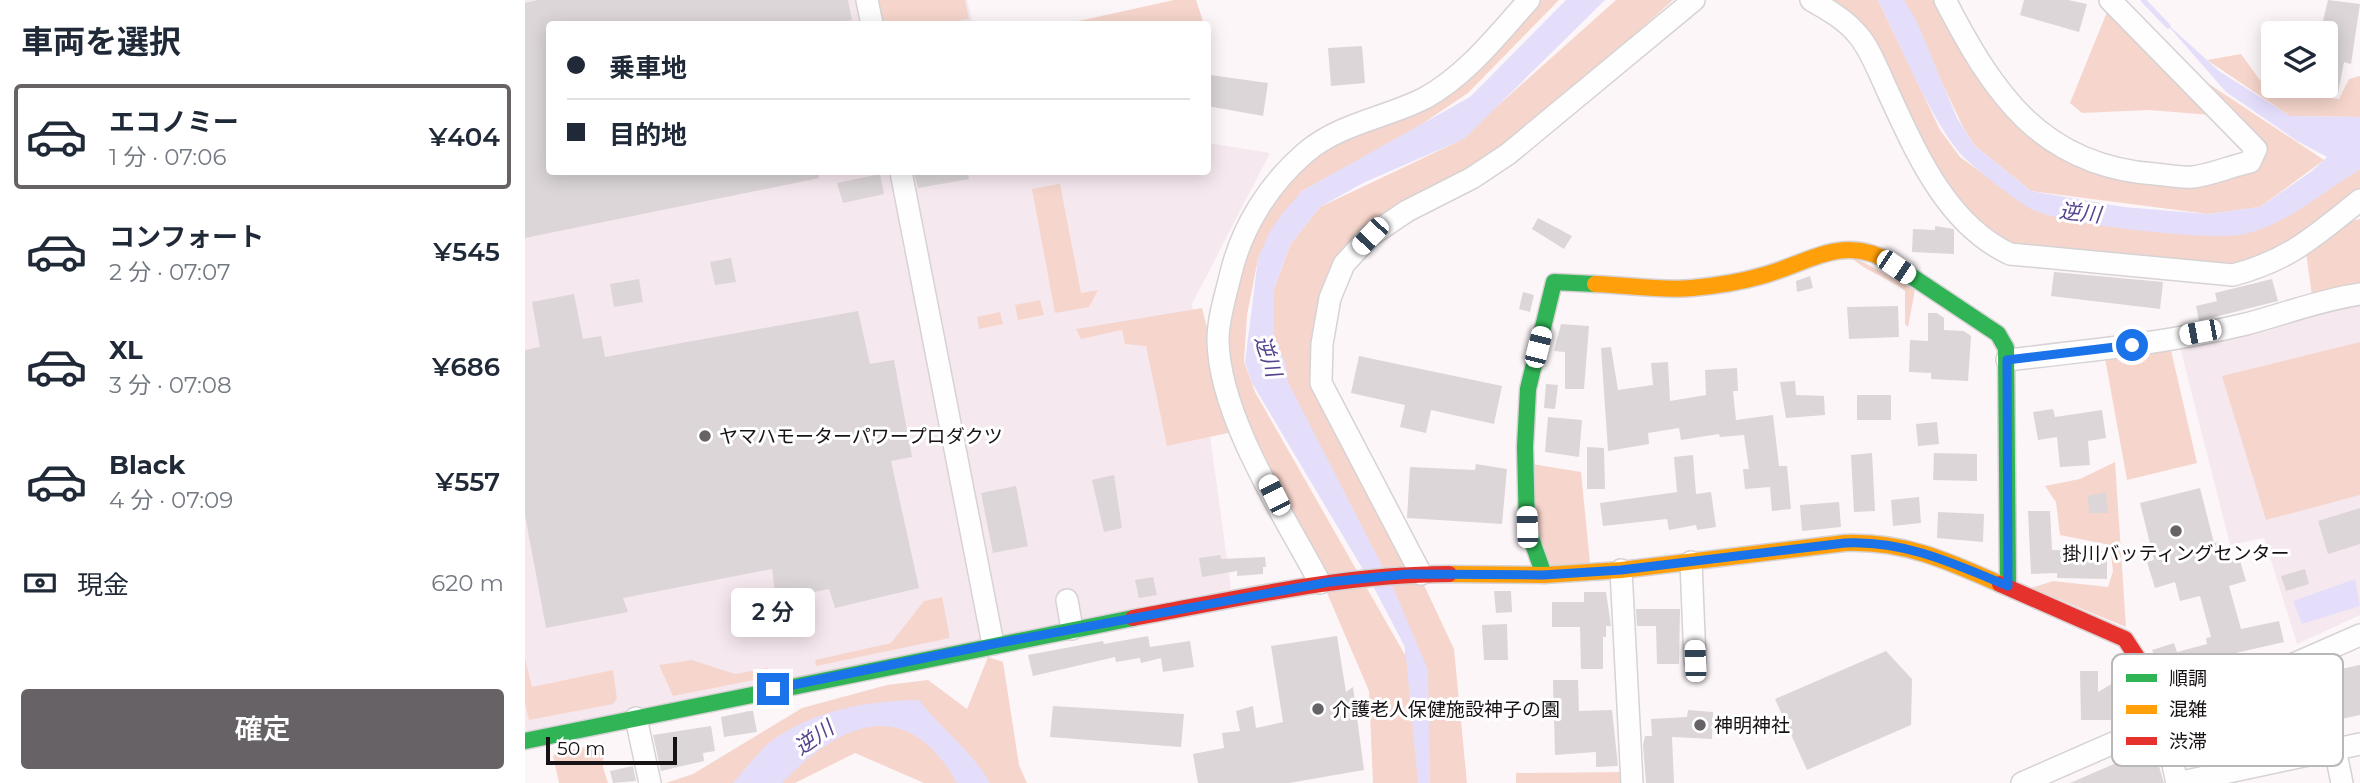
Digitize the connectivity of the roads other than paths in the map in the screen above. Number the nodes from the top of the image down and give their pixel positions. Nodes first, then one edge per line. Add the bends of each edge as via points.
1 (867, 0) edge
2 (1529, 0) edge
3 (1693, 0) edge
4 (1811, 0) edge
5 (1945, 0) edge
6 (2110, 0) edge
7 (871, 21) edge
8 (902, 175) edge
9 (2360, 200) edge
10 (2360, 294) edge
11 (2007, 360) junction
12 (1691, 562) junction
13 (1621, 570) junction
14 (1415, 574) junction
15 (1543, 575) junction
16 (1324, 583) junction
17 (2008, 586) junction
18 (1067, 600) dead end
19 (1072, 629) junction
20 (2360, 635) edge
21 (993, 644) junction
22 (2135, 654) edge
23 (2315, 654) edge
24 (1695, 661) dead end
25 (636, 718) junction
26 (525, 741) edge
27 (2112, 742) edge
28 (2173, 766) edge
29 (2283, 766) edge
30 (2256, 775) edge
31 (650, 783) edge
32 (1632, 783) edge
33 (2022, 783) edge

1 - 7 street
2 - 16 street via 1469,65 1427,97 1344,128 1305,153 1263,199 1237,246 1218,340 1223,378 1233,413
3 - 14 street via 1508,154 1407,211 1370,236 1344,264 1329,298 1321,383
4 - 9 street via 1858,35 1925,171 1986,243 2010,254 2233,275 2265,267 2294,252
5 - 6 street via 1997,90 2028,125 2074,154 2124,172 2193,177 2250,162 2256,149
8 - 21 street
10 - 11 street via 2299,306 2246,324 2144,343
11 - 15 street via 1998,334 1876,253 1854,249 1827,252 1761,276 1691,288 1554,282 1528,389 1525,447 1527,527
11 - 17 street
12 - 13 street
12 - 17 street via 1880,542 1935,555
12 - 24 street
13 - 15 street
13 - 32 street
14 - 15 street
14 - 16 street
16 - 19 street
17 - 22 street via 2125,639
18 - 19 street
19 - 21 street
20 - 23 street
21 - 25 street
25 - 26 street
25 - 31 street
27 - 33 street
28 - 30 street via 2177,783
29 - 30 street

